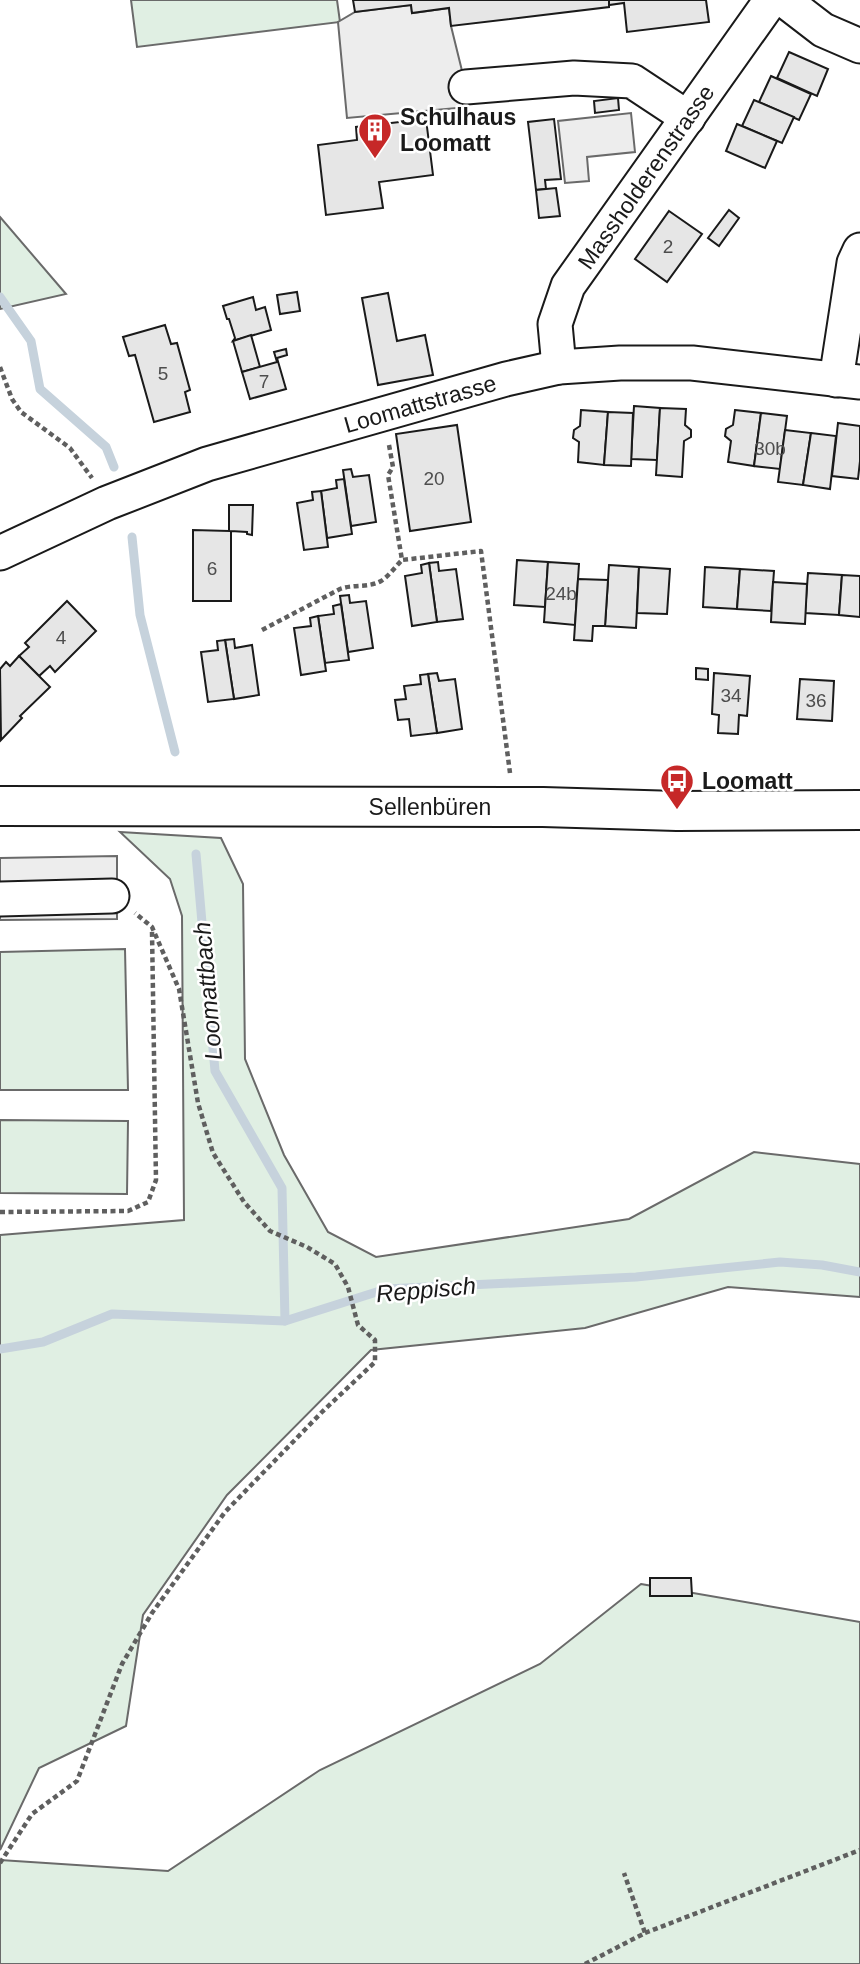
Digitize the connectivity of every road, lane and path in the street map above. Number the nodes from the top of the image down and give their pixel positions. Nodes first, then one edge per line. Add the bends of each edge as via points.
1 (771, 0) edge
2 (784, 0) edge
3 (860, 46) edge
4 (466, 88) dead end
5 (688, 118) junction
6 (860, 250) edge
7 (0, 367) edge
8 (559, 367) junction
9 (848, 381) edge
10 (382, 414) junction
11 (107, 503) junction
12 (0, 553) edge
13 (402, 560) junction
14 (262, 630) dead end
15 (511, 780) dead end
16 (0, 806) edge
17 (860, 810) edge
18 (112, 896) joint
19 (0, 899) edge
20 (152, 926) junction
21 (0, 1212) edge
22 (860, 1850) edge
23 (0, 1863) edge
24 (624, 1873) dead end
25 (645, 1933) junction
26 (585, 1964) edge

1 - 5 street, Massholderenstrasse
2 - 3 street via 823,30
4 - 5 street via 574,78 632,82
5 - 8 street, Massholderenstrasse via 568,286 555,324
6 - 9 street via 854,263
7 - 11 path via 21,412 70,448
8 - 9 street, Loomattstrasse via 692,363
8 - 10 street, Loomattstrasse
10 - 11 street, Loomattstrasse via 207,464
10 - 13 path via 393,467 388,475
11 - 12 street, Loomattstrasse
13 - 14 path via 382,580 340,589
13 - 15 path via 481,551
16 - 17 main road, Sellenbüren
18 - 19 street
18 - 20 path
20 - 21 path via 156,1180 148,1202 128,1211
20 - 23 path via 179,989 198,1103 214,1153 244,1202 270,1231 335,1264 348,1287 358,1325 375,1340 375,1362 225,1512 152,1613 122,1664 77,1781 32,1814
22 - 25 path
24 - 25 path
25 - 26 path

